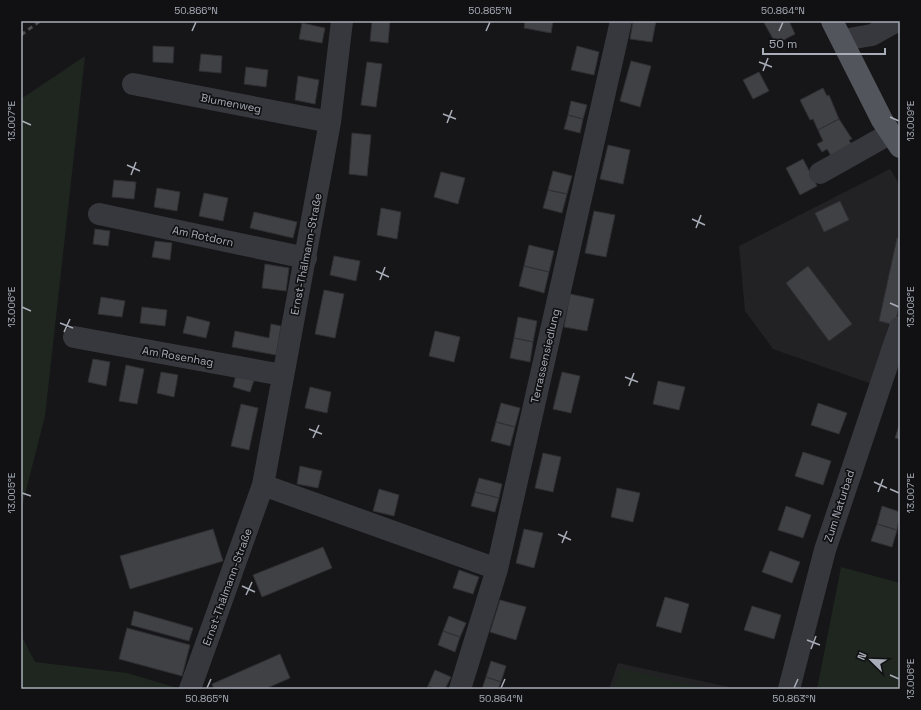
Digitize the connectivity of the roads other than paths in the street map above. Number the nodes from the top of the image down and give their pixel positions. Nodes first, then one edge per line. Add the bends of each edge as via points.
1 (342, 21) edge
2 (621, 21) edge
3 (832, 21) edge
4 (897, 21) edge
5 (849, 37) edge
6 (133, 84) dead end
7 (330, 122) junction
8 (896, 140) edge
9 (820, 173) dead end
10 (99, 214) dead end
11 (306, 258) junction
12 (900, 327) edge
13 (74, 337) dead end
14 (282, 375) junction
15 (264, 485) junction
16 (497, 569) junction
17 (190, 689) edge
18 (460, 689) edge
19 (789, 689) edge

1 - 7 street, Ernst-Thälmann-Straße
2 - 16 street, Terrassensiedlung
3 - 5 main road
4 - 5 street via 872,35
5 - 8 main road via 882,120
6 - 7 street, Blumenweg
7 - 11 street, Ernst-Thälmann-Straße
8 - 9 street
10 - 11 street, Am Rotdorn
11 - 14 street, Ernst-Thälmann-Straße
12 - 19 street, Zum Naturbad via 825,550
13 - 14 street, Am Rosenhag
14 - 15 street, Ernst-Thälmann-Straße
15 - 16 street
15 - 17 street, Ernst-Thälmann-Straße
16 - 18 street, Terrassensiedlung

